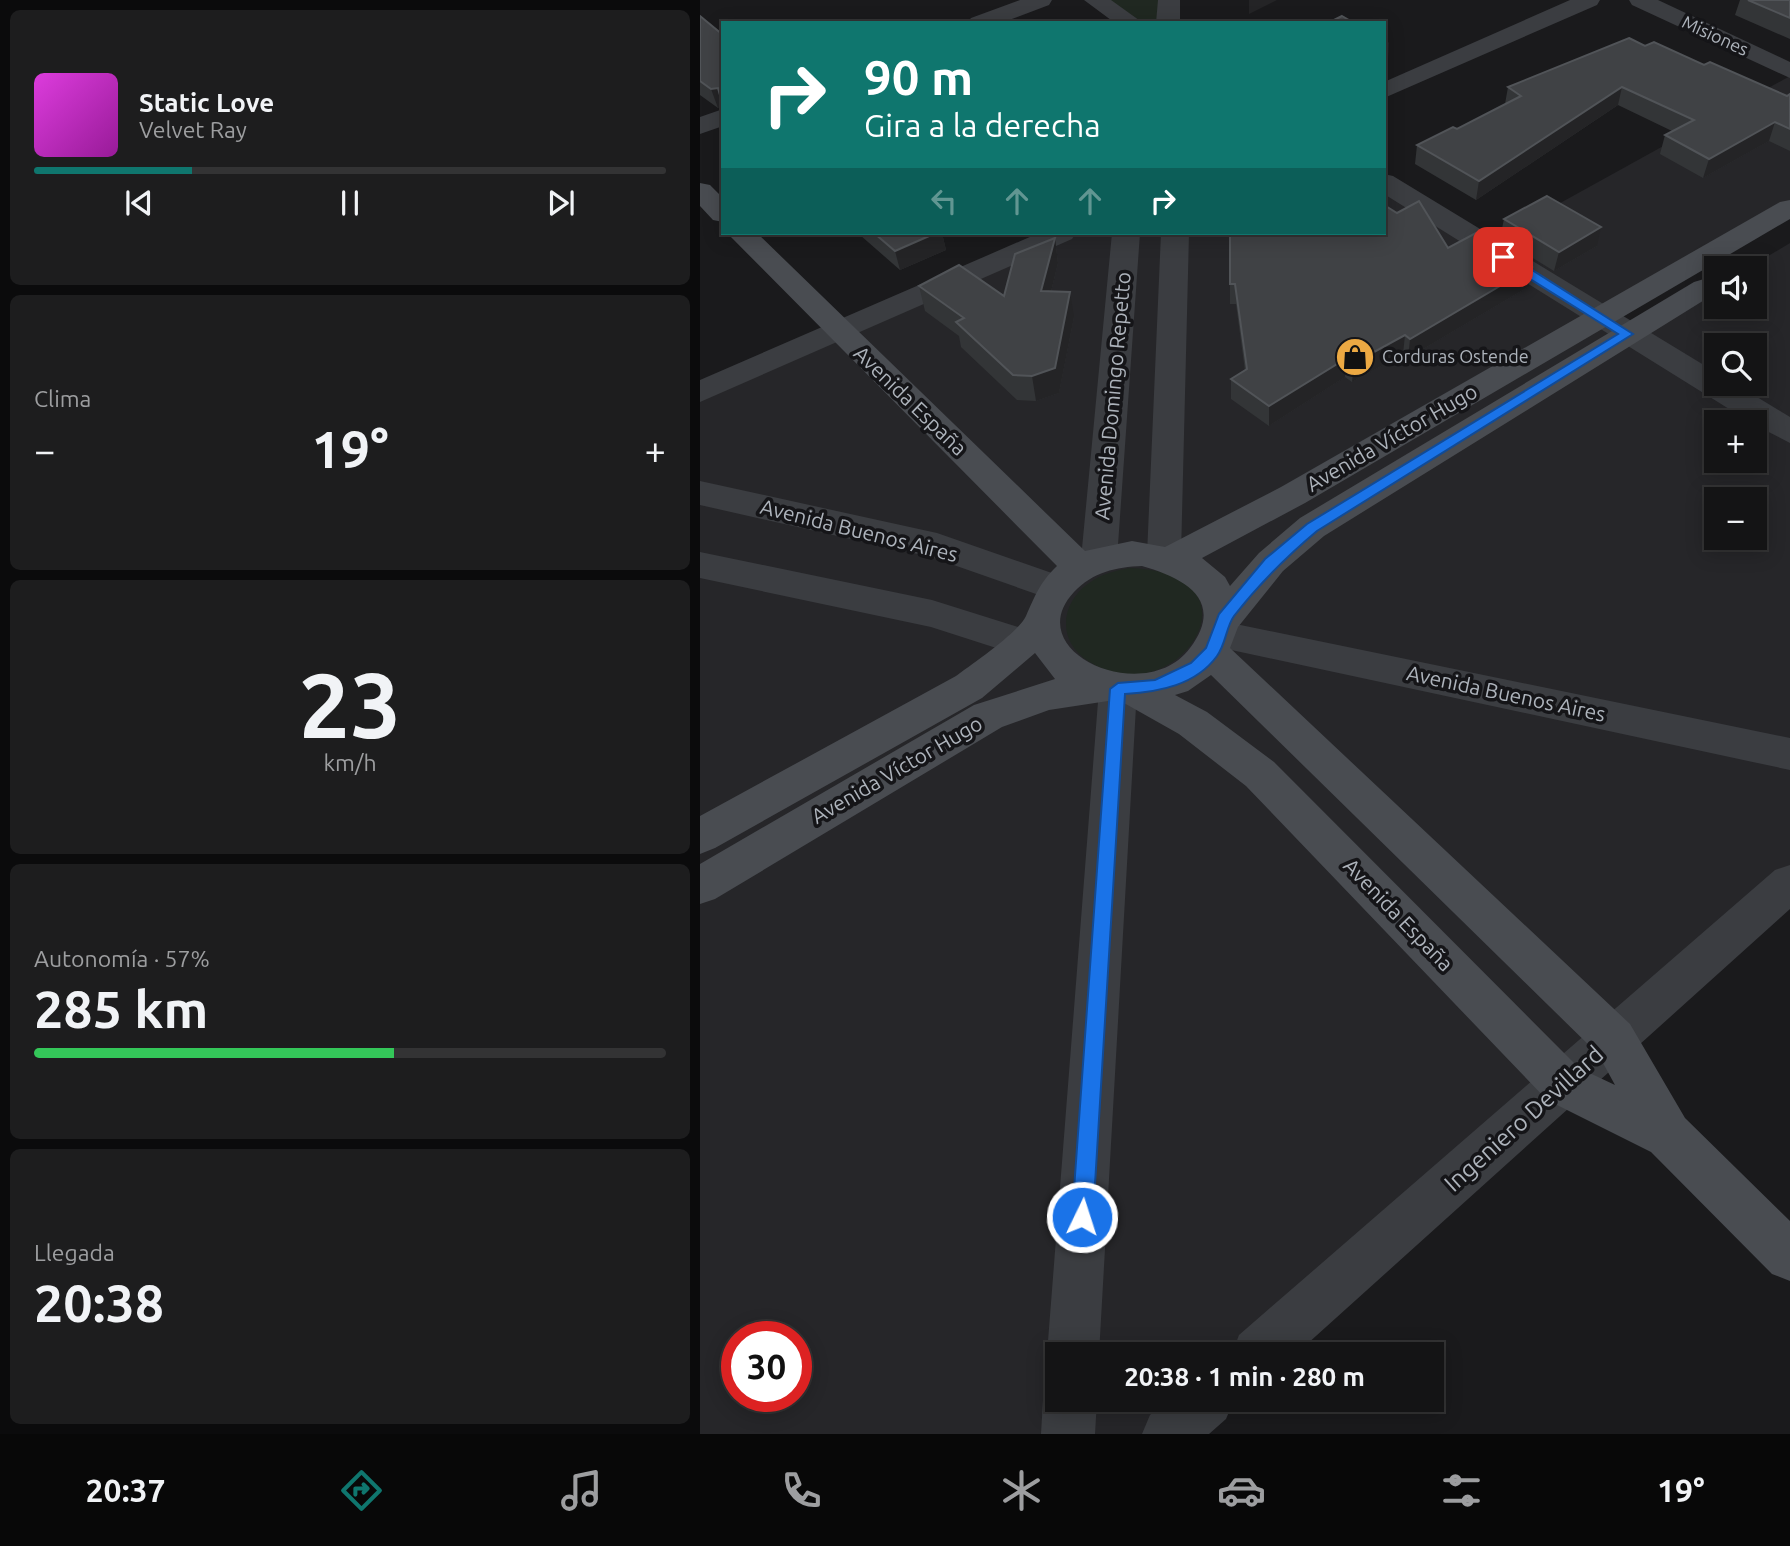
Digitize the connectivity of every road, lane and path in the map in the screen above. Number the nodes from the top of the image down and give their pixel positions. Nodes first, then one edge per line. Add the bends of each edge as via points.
1 (1041, 0) edge
2 (1095, 0) edge
3 (1169, 0) edge
4 (1589, 0) edge
5 (1640, 0) edge
6 (984, 21) edge
7 (1128, 21) edge
8 (1168, 21) edge
9 (1790, 71) edge
10 (1386, 90) edge
11 (721, 118) edge
12 (700, 126) edge
13 (1386, 183) edge
14 (700, 191) edge
15 (1790, 208) edge
16 (721, 212) edge
17 (743, 235) edge
18 (1057, 235) edge
19 (1126, 235) edge
20 (1175, 235) edge
21 (1790, 238) edge
22 (1759, 256) edge
23 (1704, 287) edge
24 (1614, 326) junction
25 (837, 331) junction
26 (700, 392) edge
27 (1790, 432) edge
28 (700, 493) edge
29 (1168, 557) junction
30 (700, 565) edge
31 (1060, 596) junction
32 (1219, 635) junction
33 (1118, 688) junction
34 (1790, 754) edge
35 (700, 836) edge
36 (1790, 883) edge
37 (700, 886) edge
38 (1614, 1039) junction
39 (1563, 1083) junction
40 (1668, 1135) junction
41 (1790, 1256) edge
42 (1074, 1342) edge
43 (1272, 1342) edge
44 (1069, 1412) edge
45 (1194, 1412) edge
46 (1068, 1434) edge
47 (1169, 1434) edge

1 - 6 street
2 - 7 street
3 - 8 street
4 - 10 street
5 - 9 street, Misiones
11 - 12 street
13 - 24 street
14 - 16 main road
15 - 24 main road, Avenida Víctor Hugo
17 - 25 main road, Avenida España
18 - 25 street
19 - 31 street, Avenida Domingo Repetto
20 - 29 street
21 - 22 main road
23 - 24 main road, Avenida Víctor Hugo
24 - 27 street
24 - 29 main road, Avenida Víctor Hugo
24 - 32 main road, Avenida Víctor Hugo via 1312,527 1270,562
25 - 26 street
25 - 31 main road, Avenida España
28 - 31 street, Avenida Buenos Aires via 937,546
29 - 31 main road via 1143,553
29 - 32 main road via 1194,568 1210,582 1221,599
30 - 31 street via 932,614
31 - 33 main road via 1045,639 1052,655 1084,680
31 - 35 main road, Avenida Víctor Hugo via 1000,664 969,687
32 - 33 main road via 1197,667 1177,679
32 - 34 street, Avenida Buenos Aires
32 - 38 main road, Avenida España
33 - 37 main road, Avenida Víctor Hugo via 1046,695 988,716
33 - 39 main road, Avenida España via 1194,723 1260,774
33 - 42 street
36 - 38 street, Ingeniero Devillard
38 - 39 street, Ingeniero Devillard
38 - 40 main road, Avenida España
39 - 40 main road, Avenida España
39 - 43 street, Ingeniero Devillard
40 - 41 main road, Avenida España
44 - 46 street
45 - 47 street

